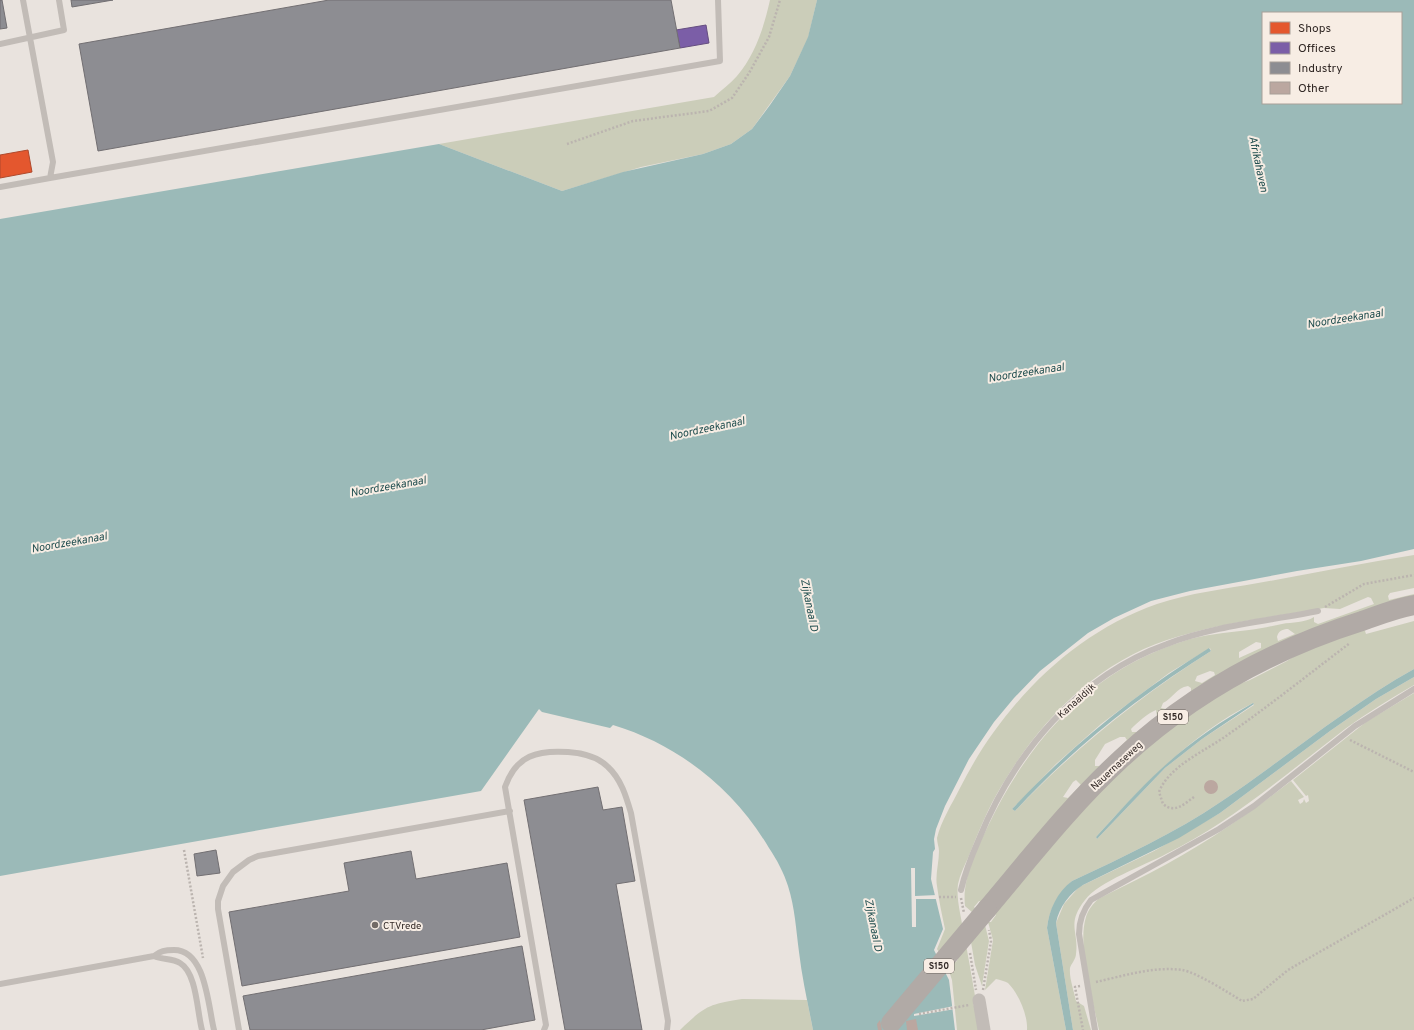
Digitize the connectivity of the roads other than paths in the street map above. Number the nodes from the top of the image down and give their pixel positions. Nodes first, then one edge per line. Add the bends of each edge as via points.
1 (23, 0) edge
2 (59, 0) edge
3 (718, 0) edge
4 (30, 38) junction
5 (0, 44) edge
6 (50, 178) junction
7 (0, 187) edge
8 (1414, 605) edge
9 (1318, 611) road end
10 (1414, 689) edge
11 (510, 811) junction
12 (961, 893) road end
13 (154, 956) junction
14 (0, 984) edge
15 (976, 999) road end
16 (888, 1026) edge
17 (202, 1030) edge
18 (214, 1030) edge
19 (239, 1030) edge
20 (544, 1030) edge
21 (667, 1030) edge
22 (984, 1030) edge
23 (1095, 1030) edge

1 - 4 lane
2 - 4 lane via 64,30
3 - 6 lane via 720,61
4 - 5 lane
4 - 6 lane via 53,162
6 - 7 lane
8 - 16 main road, Nauernaseweg / S150, bridge via 1328,631 1241,672 1192,703 1122,758 1085,794
9 - 12 lane, Kanaaldijk via 1194,635 1167,643 1136,656 1103,676 1079,695 1045,729 1016,768 999,795 970,861
10 - 23 lane via 1343,735 1254,806 1225,825 1091,900 1079,923 1080,948
11 - 19 lane via 258,856 240,865 223,886 218,909
11 - 20 lane via 546,1024
11 - 21 lane via 505,787 508,779 517,766 538,753 556,751 583,754 600,761 616,775 631,812 668,1021
13 - 14 lane
13 - 17 lane via 175,961 189,972
13 - 18 lane via 159,951 177,950 194,959 202,978
15 - 22 street

